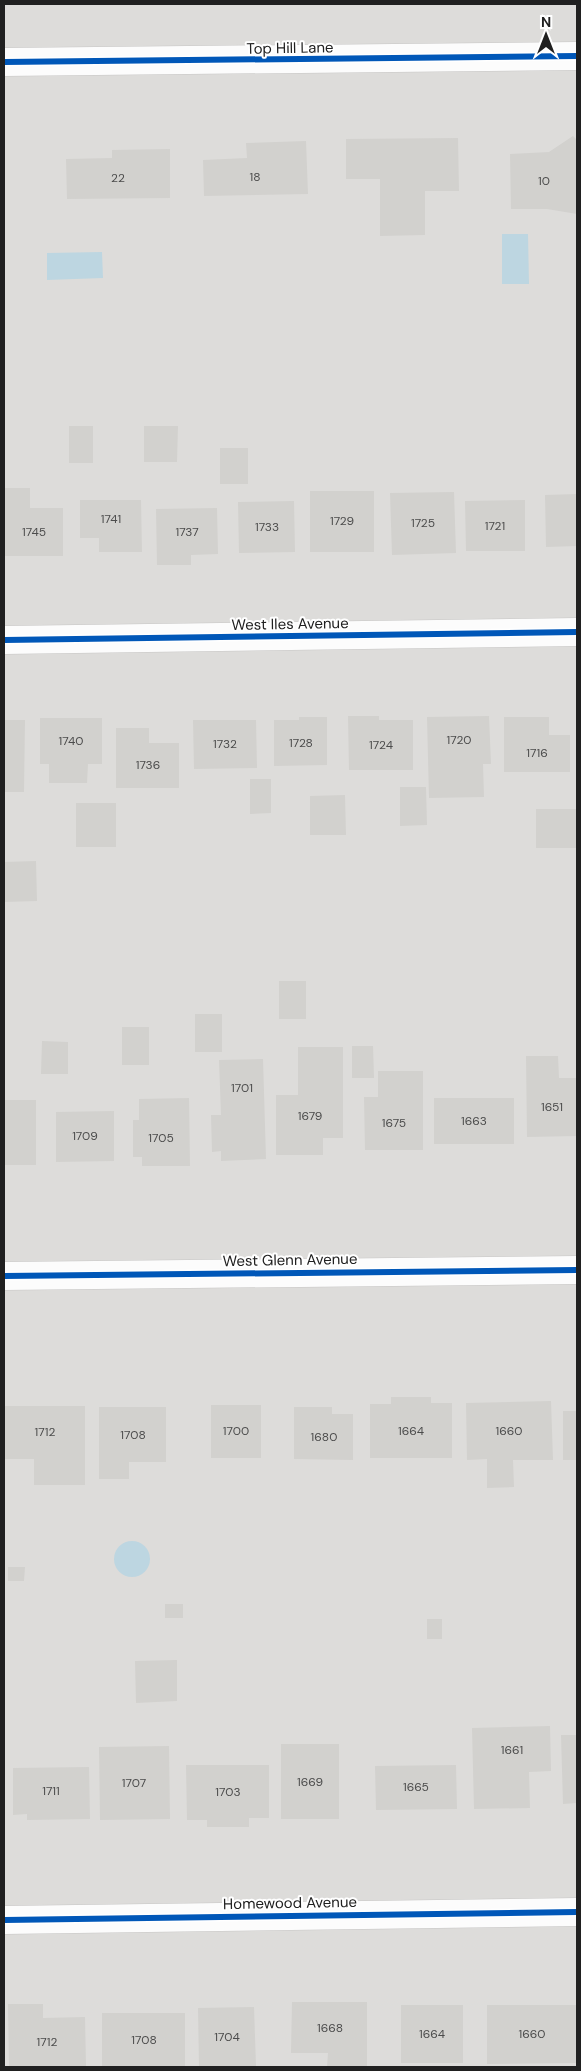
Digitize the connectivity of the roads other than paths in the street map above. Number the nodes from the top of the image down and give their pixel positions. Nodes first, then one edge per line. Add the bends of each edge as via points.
1 (577, 56) edge
2 (4, 62) edge
3 (577, 632) edge
4 (4, 640) edge
5 (577, 1270) edge
6 (4, 1276) edge
7 (577, 1912) edge
8 (4, 1920) edge

1 - 2 street, Top Hill Lane
3 - 4 street, West Iles Avenue
5 - 6 street, West Glenn Avenue
7 - 8 street, Homewood Avenue

